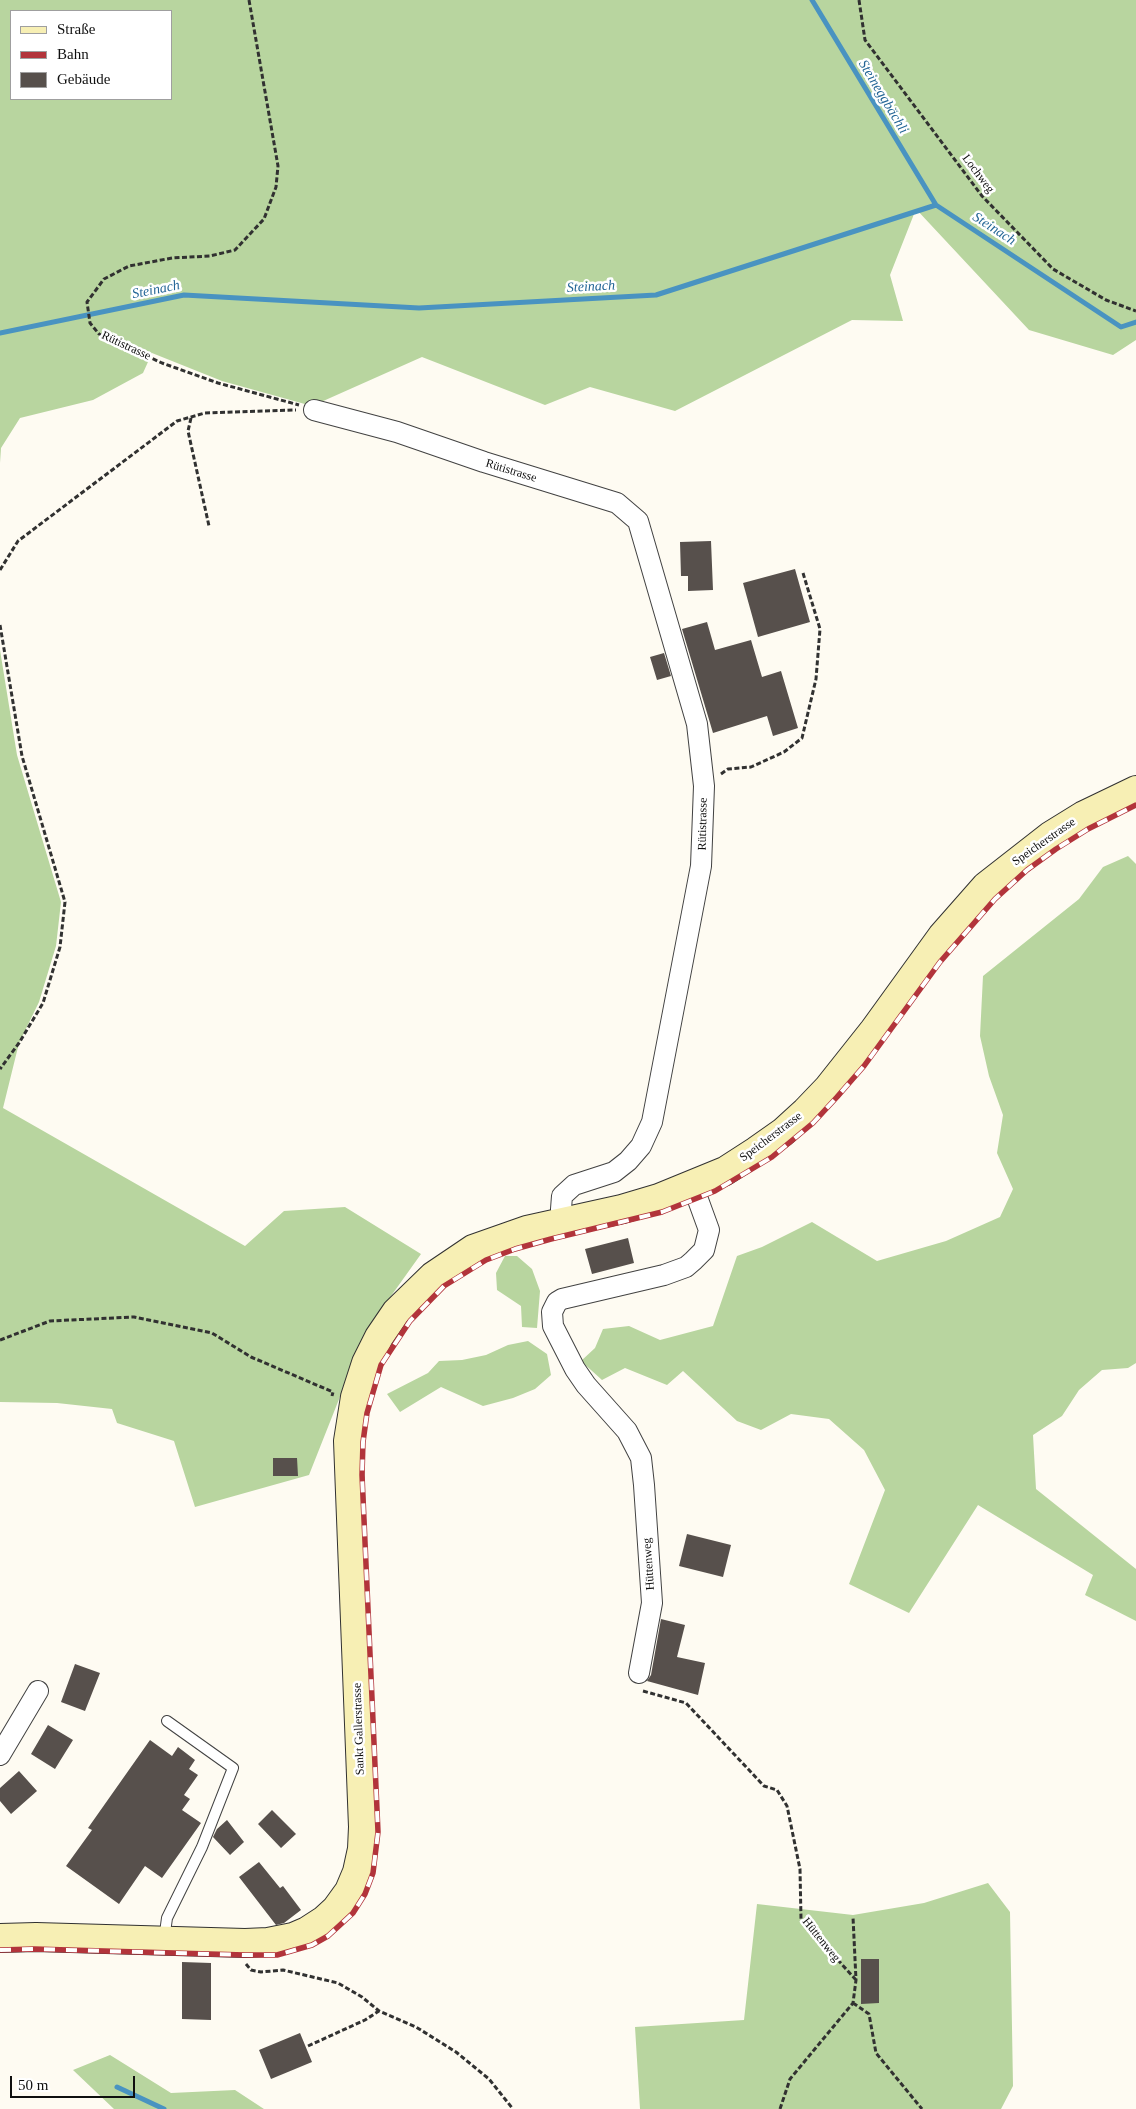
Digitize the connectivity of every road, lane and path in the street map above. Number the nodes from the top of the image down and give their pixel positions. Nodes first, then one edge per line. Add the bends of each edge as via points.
1 (249, 0) edge
2 (859, 0) edge
3 (1136, 311) edge
4 (314, 410) junction
5 (191, 418) junction
6 (209, 526) dead end
7 (0, 570) edge
8 (803, 573) dead end
9 (0, 626) edge
10 (704, 786) junction
11 (1136, 790) edge
12 (0, 1070) edge
13 (693, 1186) junction
14 (563, 1222) junction
15 (0, 1340) edge
16 (366, 1363) joint
17 (332, 1402) dead end
18 (639, 1673) joint
19 (38, 1691) dead end
20 (167, 1722) dead end
21 (0, 1754) edge
22 (853, 1917) dead end
23 (0, 1938) edge
24 (164, 1941) junction
25 (246, 1943) junction
26 (856, 1980) junction
27 (853, 2003) junction
28 (379, 2011) junction
29 (308, 2046) dead end
30 (513, 2109) edge
31 (780, 2109) edge
32 (922, 2109) edge

1 - 4 path, Rütistrasse via 278,166 276,187 264,219 235,250 129,266 104,279 87,302 90,323 98,334 162,362 218,383
2 - 3 path, Lochweg via 865,40 982,196 1053,269 1106,300
4 - 5 path via 205,413
4 - 10 street, Rütistrasse via 397,432 616,503 628,511 638,521 697,724
5 - 6 path via 188,431
5 - 7 path via 177,421 18,541
8 - 10 path via 820,629 816,679 802,738 784,752 751,767 728,769
9 - 12 path via 22,756 65,902 60,947 43,1002
10 - 14 street, Rütistrasse via 701,866 652,1122 641,1146 628,1161 614,1172 574,1185 562,1196
11 - 13 main road, Speicherstrasse via 1050,836 986,886 942,936 848,1064 806,1112 756,1151
13 - 14 main road, Speicherstrasse via 622,1209
13 - 18 street, Hüttenweg via 709,1230 704,1250 693,1261 664,1275 562,1298 552,1312 553,1326 575,1369 627,1432 641,1458 652,1603
14 - 16 main road, Speicherstrasse via 497,1239 453,1261 396,1312
15 - 17 path via 50,1321 134,1318 212,1332 251,1357 333,1392
16 - 25 main road, Sankt Gallerstrasse via 355,1396 348,1441 362,1850 350,1891 318,1924 293,1937
18 - 26 path, Hüttenweg via 639,1690 686,1703 764,1786 778,1790 787,1806 800,1868 801,1919
19 - 21 street
20 - 24 lane via 233,1768 202,1847 167,1918
22 - 26 path
23 - 24 main road, Sankt Gallerstrasse
24 - 25 main road, Sankt Gallerstrasse
25 - 28 path via 246,1964 251,1970 283,1970 338,1982
26 - 27 path
27 - 31 path via 790,2079
27 - 32 path via 869,2014 876,2052
28 - 29 path
28 - 30 path via 416,2027 456,2052 489,2079

